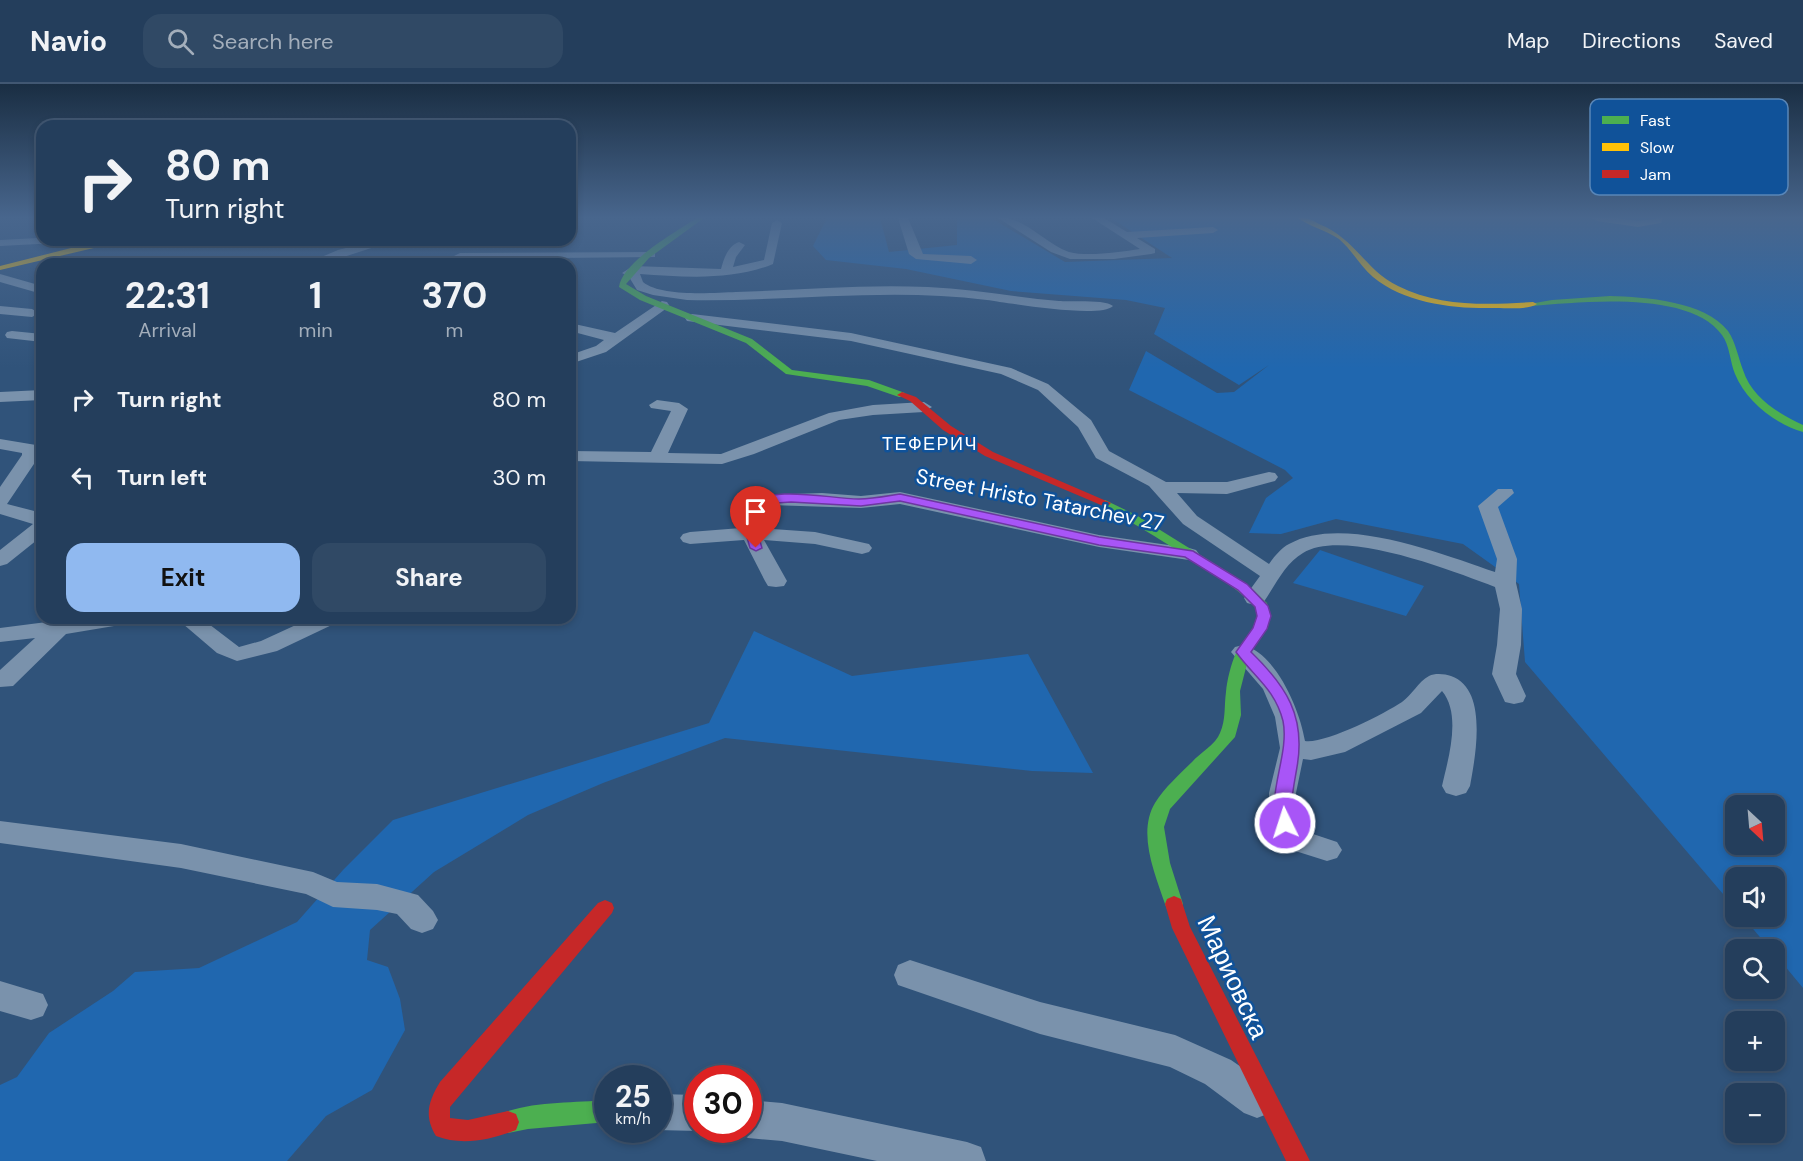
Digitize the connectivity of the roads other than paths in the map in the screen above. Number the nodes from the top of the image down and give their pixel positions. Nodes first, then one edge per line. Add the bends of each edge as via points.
1 (635, 268) edge
2 (751, 268) edge
3 (1370, 268) edge
4 (726, 271) joint
5 (630, 272) junction
6 (0, 278) edge
7 (795, 281) dead end
8 (36, 288) edge
9 (682, 294) junction
10 (662, 306) junction
11 (1106, 306) dead end
12 (0, 310) edge
13 (32, 313) dead end
14 (692, 318) junction
15 (576, 329) edge
16 (12, 335) dead end
17 (36, 337) edge
18 (616, 337) junction
19 (576, 358) edge
20 (36, 396) edge
21 (0, 397) edge
22 (657, 405) dead end
23 (924, 407) junction
24 (1803, 429) edge
25 (0, 444) edge
26 (576, 456) edge
27 (657, 457) junction
28 (1269, 477) dead end
29 (1162, 487) junction
30 (1504, 493) dead end
31 (0, 500) edge
32 (0, 508) edge
33 (36, 517) edge
34 (36, 531) edge
35 (752, 533) junction
36 (690, 538) dead end
37 (862, 548) dead end
38 (1189, 554) junction
39 (0, 560) edge
40 (1272, 575) junction
41 (776, 581) dead end
42 (1505, 583) junction
43 (1255, 598) junction
44 (83, 624) edge
45 (196, 624) edge
46 (315, 624) edge
47 (59, 628) junction
48 (0, 635) edge
49 (1243, 652) junction
50 (4, 681) dead end
51 (1514, 696) dead end
52 (1293, 748) junction
53 (1456, 786) dead end
54 (0, 832) edge
55 (1327, 850) dead end
56 (605, 908) dead end
57 (422, 920) dead end
58 (910, 975) dead end
59 (0, 996) edge
60 (31, 1005) dead end
61 (1270, 1110) junction
62 (594, 1112) edge
63 (762, 1121) edge
64 (967, 1161) edge
65 (1298, 1161) edge

1 - 5 street
2 - 4 street
3 - 24 street via 1388,284 1457,304 1499,307 1618,296 1652,300 1695,312 1723,330 1731,342 1744,385 1758,401
4 - 5 street
5 - 9 street via 641,287
5 - 10 street via 621,283 626,289
6 - 8 street
7 - 9 street via 752,285 723,282
9 - 11 street via 908,290 973,294 1052,306
10 - 14 street
10 - 18 street
12 - 13 street
14 - 23 street via 756,345 789,372 884,386
14 - 29 street via 851,337 981,364 1021,377 1043,387 1085,424 1102,454
15 - 18 street
16 - 17 street
18 - 19 street via 601,349
20 - 21 street
22 - 27 street via 681,409
23 - 27 street via 849,412 722,459
23 - 38 street via 947,428 988,454 1111,506
25 - 31 street via 30,449 31,455
26 - 27 street
28 - 29 street via 1227,488
29 - 40 street via 1190,520
30 - 42 street via 1488,506 1507,559
32 - 33 street
34 - 39 street
35 - 36 street
35 - 37 street via 816,538
35 - 38 street, Street Hristo Tatarchev 27 via 748,508 759,501 791,498 861,502 900,498 1099,541
35 - 41 street, Street Hristo Tatarchev 27 via 756,548
38 - 43 street
40 - 42 street via 1297,547 1338,539 1406,552
40 - 43 street
42 - 51 street via 1510,609 1504,674
43 - 49 street via 1264,616 1260,629
44 - 47 street
45 - 46 street via 237,654 261,649
47 - 48 street
47 - 50 street
49 - 52 street via 1281,695 1290,721
49 - 61 street, Мариовска via 1227,737 1162,806 1155,827 1161,863 1182,928
52 - 53 street via 1311,751 1336,746 1412,707 1437,682 1445,682 1457,690 1464,737
52 - 55 street via 1282,808 1285,823 1305,843
54 - 57 street via 181,856 272,874 313,884 333,894 407,904
56 - 62 street via 448,1090 435,1115 444,1128 468,1131 528,1118
58 - 61 street via 1040,1018 1175,1052 1218,1072
59 - 60 street
61 - 65 street, Мариовска
63 - 64 street

